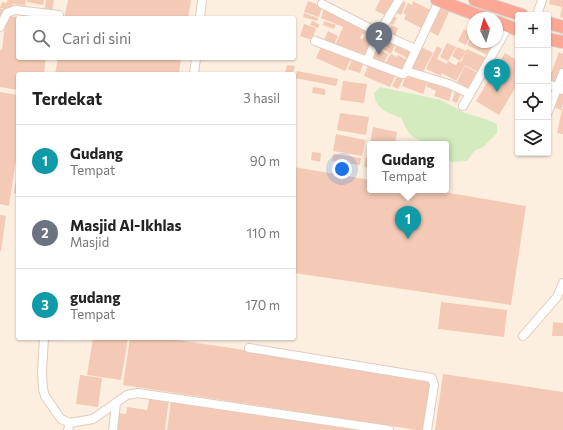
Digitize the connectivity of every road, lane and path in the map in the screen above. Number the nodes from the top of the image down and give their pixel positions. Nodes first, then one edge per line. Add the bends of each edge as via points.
1 (202, 0) edge
2 (399, 0) edge
3 (438, 0) edge
4 (475, 0) edge
5 (542, 0) edge
6 (322, 4) dead end
7 (469, 12) edge
8 (538, 12) edge
9 (515, 13) edge
10 (59, 15) dead end
11 (200, 16) edge
12 (551, 24) edge
13 (508, 26) edge
14 (0, 27) edge
15 (563, 27) edge
16 (379, 33) junction
17 (551, 40) edge
18 (315, 41) dead end
19 (563, 42) edge
20 (414, 48) dead end
21 (196, 60) edge
22 (367, 61) junction
23 (406, 71) junction
24 (194, 72) edge
25 (563, 73) edge
26 (560, 89) edge
27 (470, 94) junction
28 (463, 106) dead end
29 (551, 106) edge
30 (563, 283) edge
31 (523, 336) dead end
32 (44, 340) edge
33 (249, 348) dead end
34 (116, 403) junction
35 (69, 427) edge
36 (113, 430) edge
37 (389, 430) edge
38 (427, 430) edge

1 - 11 street
2 - 16 street
3 - 7 highway
3 - 23 street
4 - 9 highway
5 - 8 street
6 - 16 street
10 - 14 street via 14,10 7,13
12 - 15 highway
13 - 27 street
16 - 20 street
16 - 22 street
17 - 19 highway
18 - 22 street
21 - 24 street
22 - 23 street via 404,74
23 - 27 street via 449,84
25 - 26 street
26 - 29 street
27 - 28 street
30 - 31 street via 557,296
32 - 35 street via 42,372 45,396
33 - 38 street via 432,378 434,385
34 - 35 street via 93,419
34 - 36 street
34 - 37 street via 127,395 138,393

